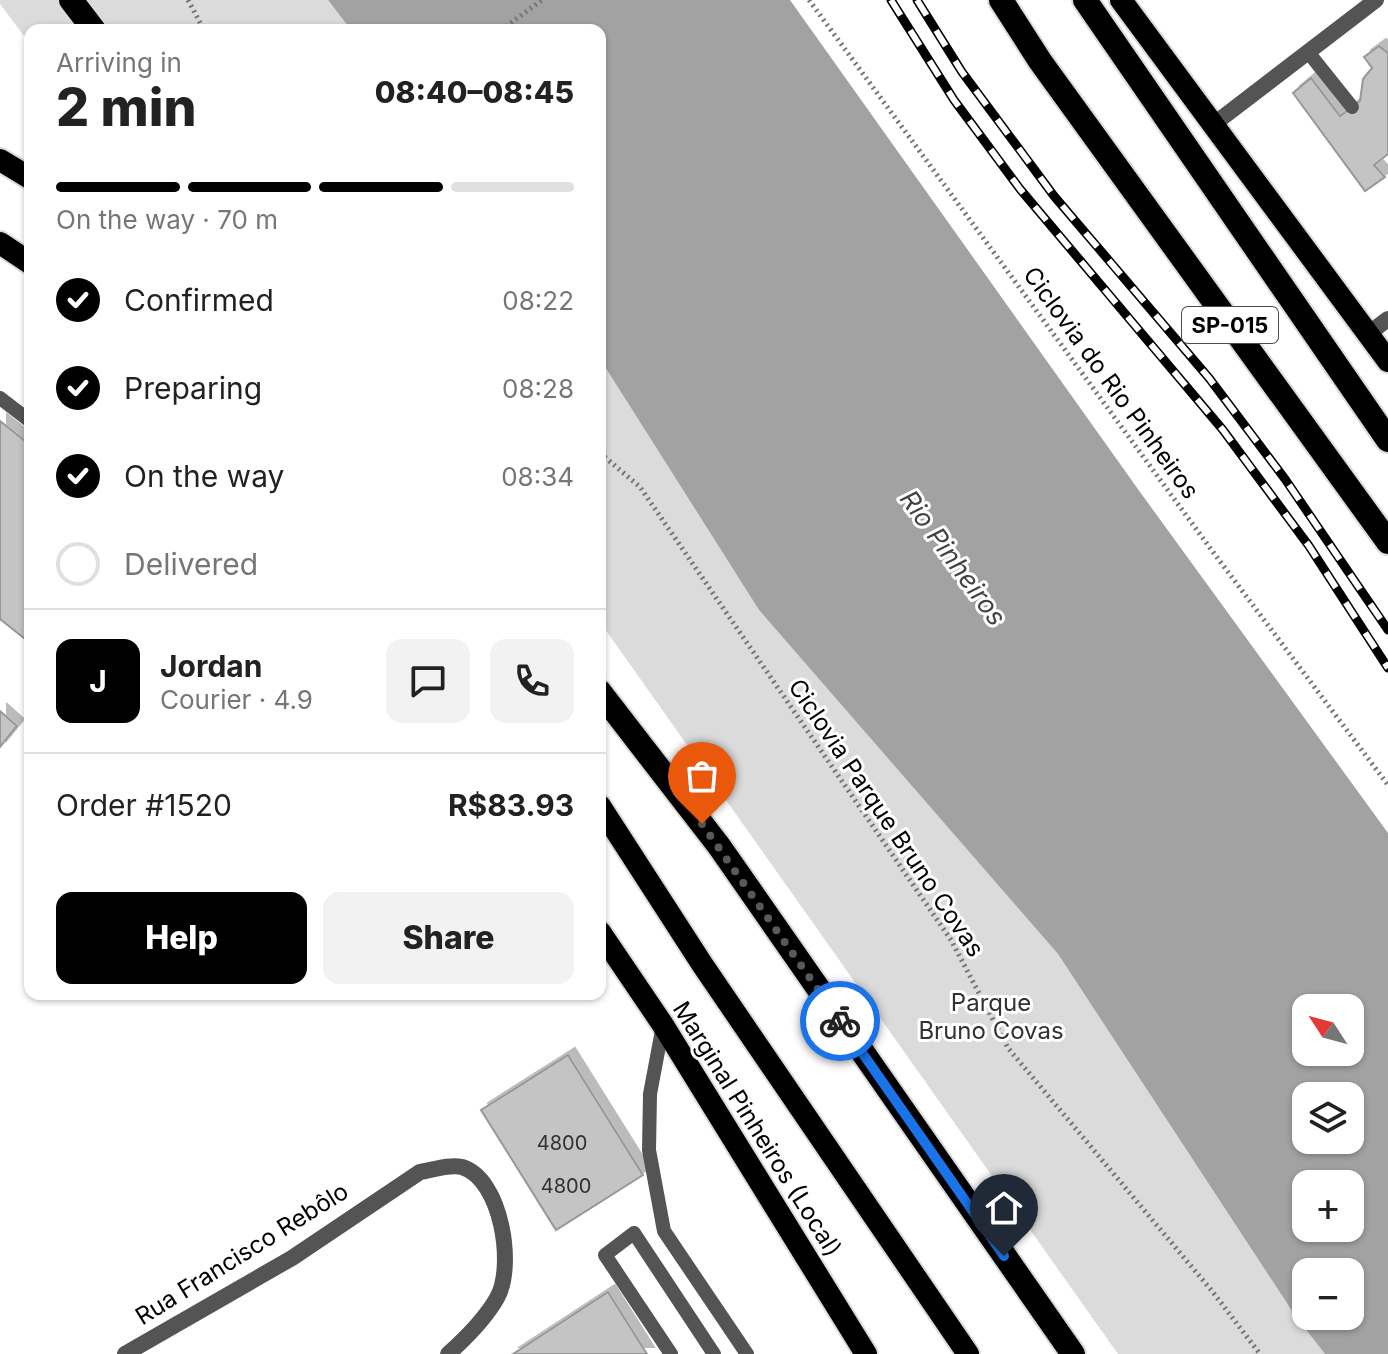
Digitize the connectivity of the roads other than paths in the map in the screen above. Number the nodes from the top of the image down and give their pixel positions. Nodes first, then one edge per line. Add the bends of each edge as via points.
1 (71, 0) edge
2 (1001, 0) edge
3 (1085, 0) edge
4 (1121, 0) edge
5 (1376, 0) edge
6 (89, 24) edge
7 (1308, 52) junction
8 (1352, 107) dead end
9 (1214, 124) junction
10 (0, 160) edge
11 (24, 174) edge
12 (0, 243) edge
13 (24, 259) edge
14 (1388, 319) edge
15 (1368, 334) junction
16 (1388, 361) edge
17 (0, 398) edge
18 (24, 416) edge
19 (1388, 440) edge
20 (1388, 542) edge
21 (606, 700) edge
22 (606, 815) edge
23 (606, 941) edge
24 (663, 1025) junction
25 (125, 1354) edge
26 (448, 1354) edge
27 (671, 1354) edge
28 (714, 1354) edge
29 (747, 1354) edge
30 (866, 1354) edge
31 (968, 1354) edge
32 (1073, 1354) edge

1 - 6 highway
2 - 20 highway, SP-015
3 - 19 highway
4 - 9 highway
5 - 7 street
7 - 8 lane
7 - 9 street
9 - 15 highway
10 - 11 highway
12 - 13 highway
14 - 15 street
15 - 16 highway
17 - 18 lane
21 - 32 highway via 719,846
22 - 31 highway
23 - 24 highway, Marginal Pinheiros (Local)
24 - 29 lane via 650,1094 649,1150 664,1231
24 - 30 highway, Marginal Pinheiros (Local)
25 - 26 street, Rua Francisco Rebôlo via 292,1258 420,1172 463,1167 484,1182 497,1209 507,1255 498,1296
27 - 28 lane via 605,1255 634,1233

